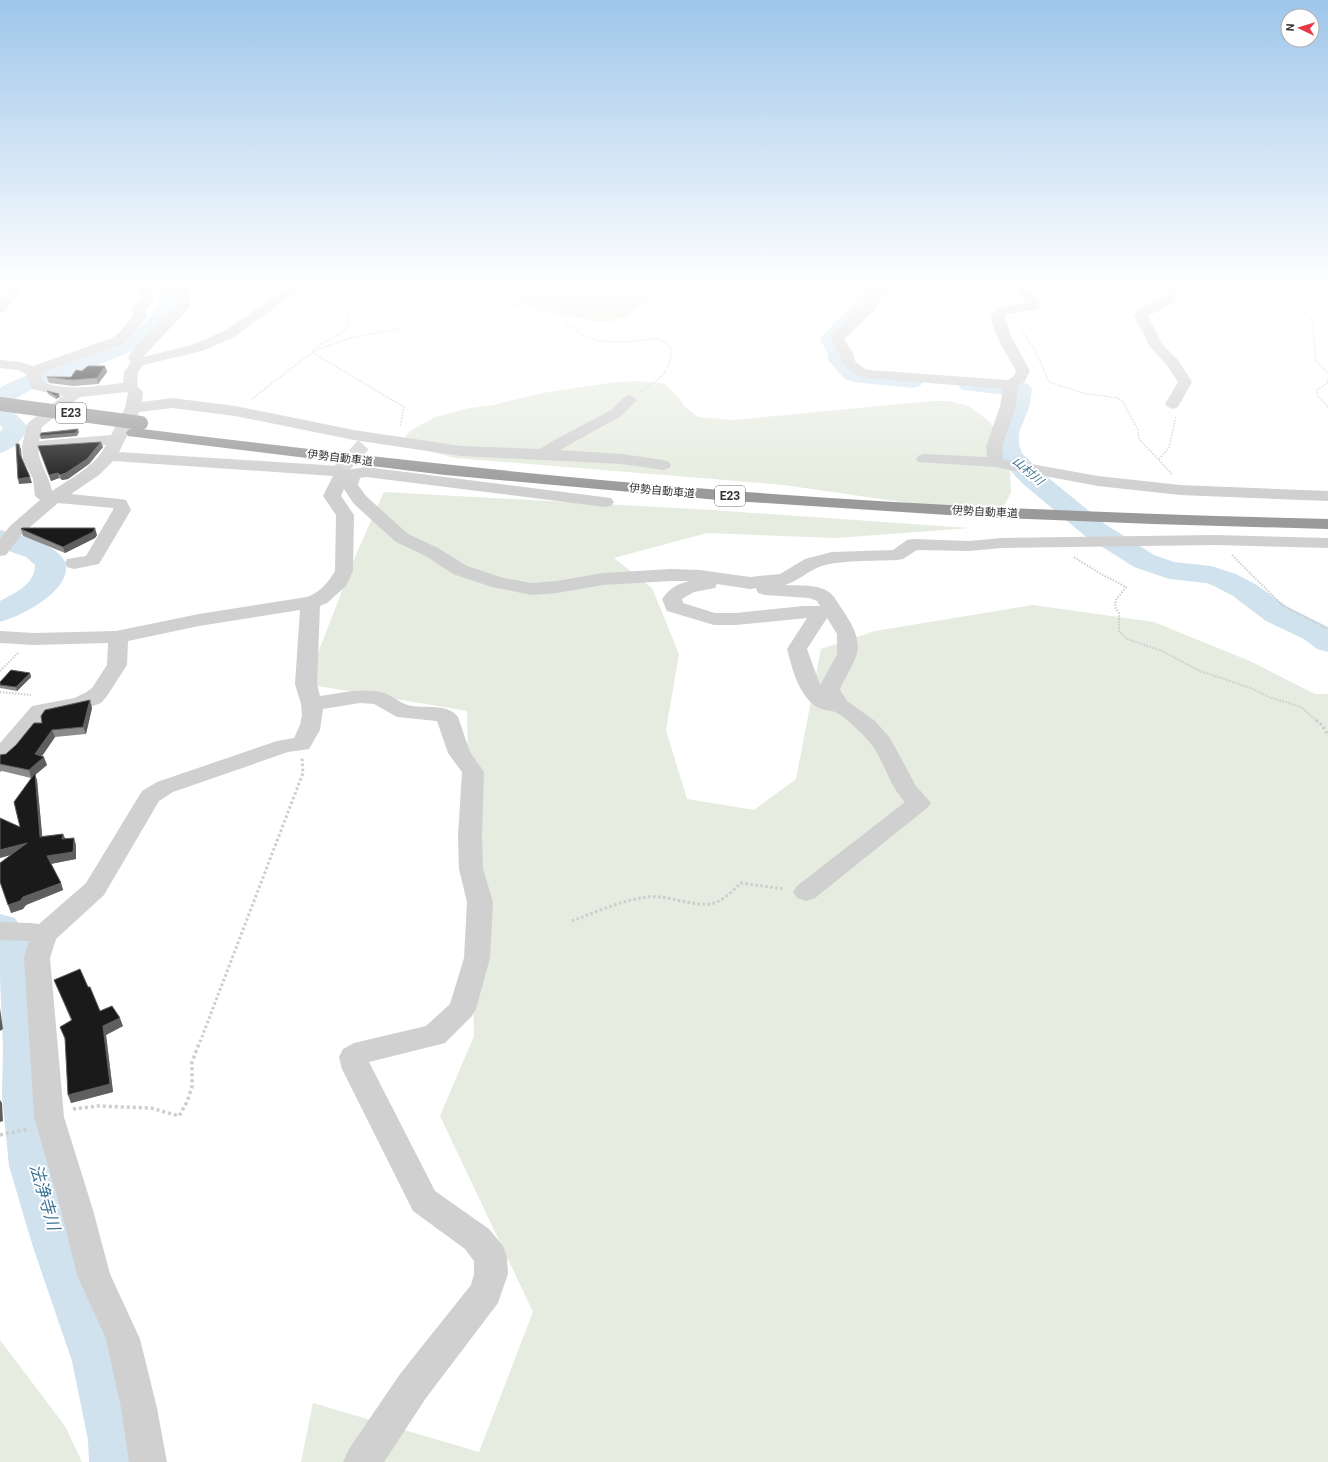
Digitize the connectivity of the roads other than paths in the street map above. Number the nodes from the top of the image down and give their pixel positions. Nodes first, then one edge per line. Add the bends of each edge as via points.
1 (77, 355) edge
2 (136, 355) edge
3 (170, 355) edge
4 (847, 355) edge
5 (1014, 355) edge
6 (1165, 355) edge
7 (138, 362) junction
8 (0, 364) edge
9 (33, 371) junction
10 (1011, 385) junction
11 (130, 387) junction
12 (76, 393) junction
13 (629, 400) road end
14 (0, 404) edge
15 (1173, 404) road end
16 (134, 408) junction
17 (0, 414) edge
18 (138, 428) junction
19 (30, 446) junction
20 (110, 448) junction
21 (544, 454) junction
22 (924, 459) dead end
23 (995, 462) junction
24 (663, 465) dead end
25 (347, 474) junction
26 (1328, 496) edge
27 (53, 498) junction
28 (605, 502) dead end
29 (1328, 513) edge
30 (1328, 524) edge
31 (1328, 543) edge
32 (0, 551) edge
33 (74, 563) dead end
34 (730, 580) junction
35 (310, 603) junction
36 (827, 612) junction
37 (0, 637) edge
38 (116, 637) junction
39 (312, 704) junction
40 (839, 705) junction
41 (0, 755) edge
42 (806, 892) road end
43 (0, 931) edge
44 (44, 935) junction
45 (148, 1462) edge
46 (362, 1462) edge

1 - 9 street
2 - 7 street
3 - 7 street
4 - 10 street via 848,362 860,372 869,374
5 - 10 street via 1023,371 1020,378
6 - 15 street via 1185,382
7 - 11 street via 131,372
8 - 9 street via 20,366
9 - 12 street via 38,386 56,392
10 - 23 street via 1008,406 994,447
11 - 12 street
11 - 16 street via 136,392
12 - 19 street via 35,425
13 - 21 street via 616,413 554,446
14 - 18 highway, 伊勢自動車道 / E23, bridge
16 - 20 street
16 - 21 street via 172,403 235,411 367,440 461,451
17 - 18 highway, 伊勢自動車道 / E23
18 - 29 highway, 伊勢自動車道 / E23 via 640,479 737,486 1012,503
18 - 30 highway, 伊勢自動車道 / E23 via 466,472 726,496 1015,514
19 - 20 street
19 - 27 street via 31,459 41,479 44,496
20 - 25 street via 339,471
20 - 27 street via 93,471
21 - 24 street via 622,459
22 - 23 street
23 - 26 street via 1098,481 1180,490
25 - 28 street via 366,472
25 - 34 street via 350,485 360,500 402,538 432,552 460,570 499,583 532,589 603,579 671,575
25 - 35 street via 332,496 345,515 344,572 339,582 320,599
27 - 32 street via 16,530
27 - 33 street via 120,504 122,510 92,560
31 - 34 street via 1215,540 1002,543 969,546 913,544 897,555 832,558 812,562 785,579 750,583
34 - 36 street via 752,589 812,592 824,597
34 - 36 street via 687,587 677,592 672,599 674,607 714,619
35 - 38 street via 199,620
35 - 39 street via 306,684
36 - 40 street via 847,634 847,654 829,690
36 - 40 street via 796,649 808,683 819,699 829,705
37 - 38 street
38 - 41 street via 117,665 100,692 93,698 79,703 40,711
39 - 44 street via 313,715 307,736 301,744 285,746 165,787 150,796 95,889
39 - 46 street via 360,697 379,698 405,712 443,715 447,717 459,753 473,772 471,869 480,902 477,958 462,1009 435,1036 364,1051 353,1057 424,1201 477,1239 491,1257 491,1274 486,1292 413,1386
40 - 42 street via 867,726 882,742 906,790 920,803
43 - 44 street
44 - 45 street via 37,958 49,1117 94,1275 123,1339

